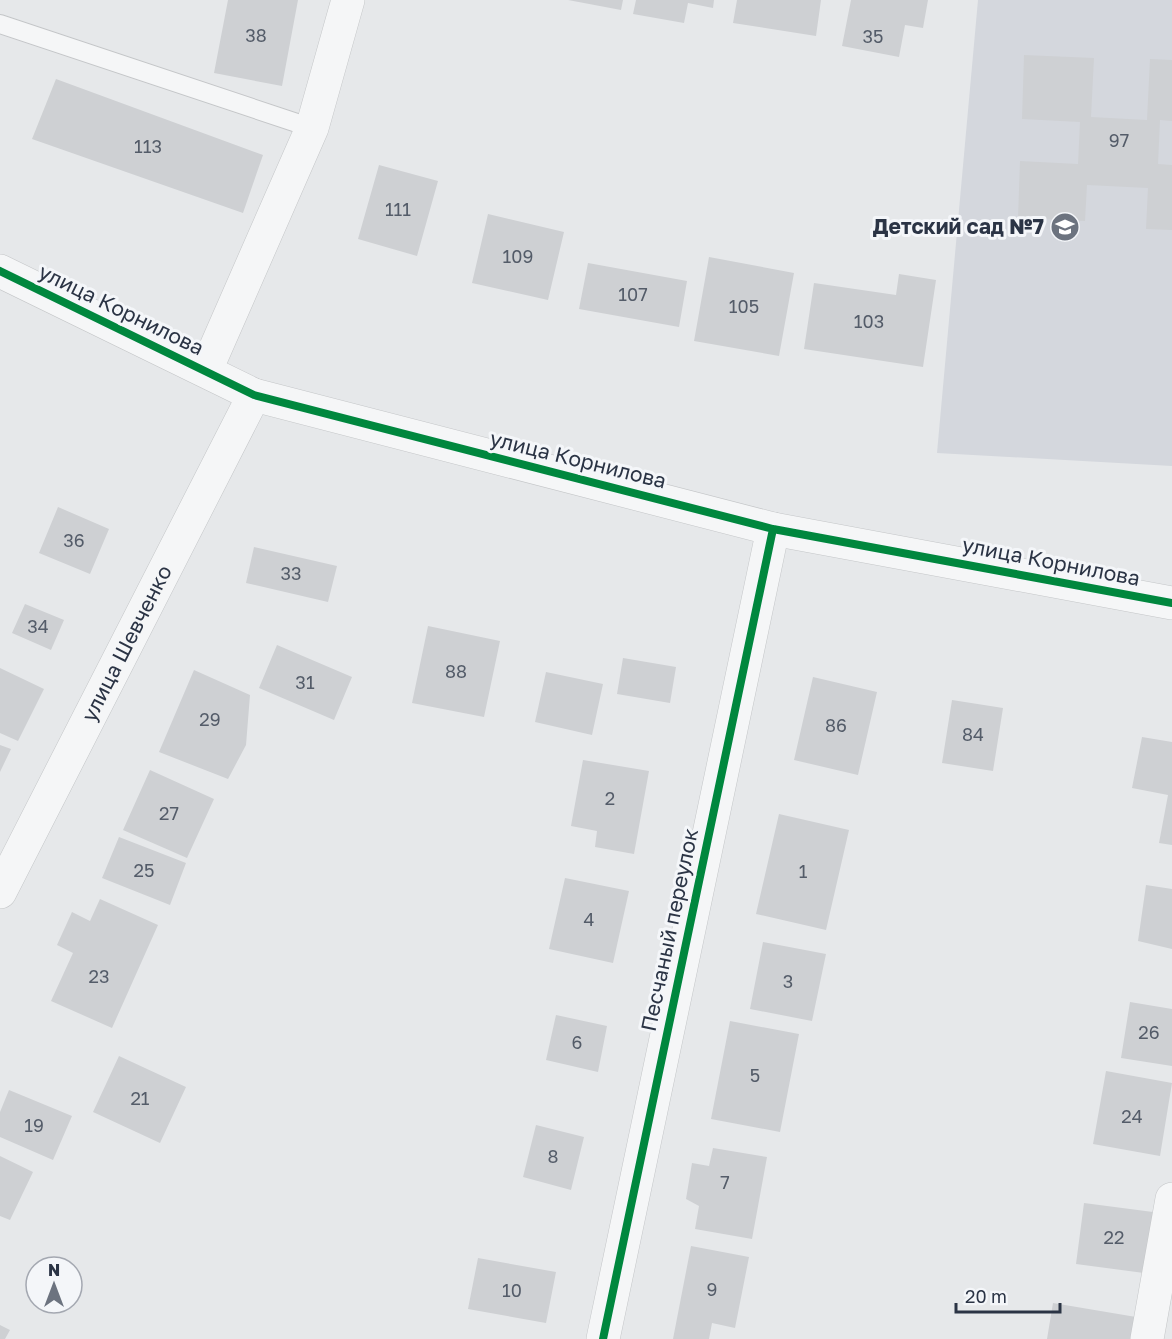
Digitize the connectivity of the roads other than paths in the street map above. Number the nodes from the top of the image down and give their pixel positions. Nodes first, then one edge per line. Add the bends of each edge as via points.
1 (348, 0) edge
2 (0, 24) edge
3 (312, 128) junction
4 (0, 271) edge
5 (206, 370) junction
6 (254, 395) junction
7 (773, 529) junction
8 (1172, 603) edge
9 (0, 892) edge
10 (1172, 1199) edge
11 (1164, 1298) edge
12 (603, 1339) edge
13 (1147, 1339) edge

1 - 3 street
2 - 3 lane
3 - 5 street
4 - 5 street, улица Корнилова
5 - 6 street, улица Корнилова
6 - 7 street, улица Корнилова
6 - 9 street, улица Шевченко
7 - 8 street, улица Корнилова
7 - 12 street, Песчаный переулок
10 - 11 street
11 - 13 street

